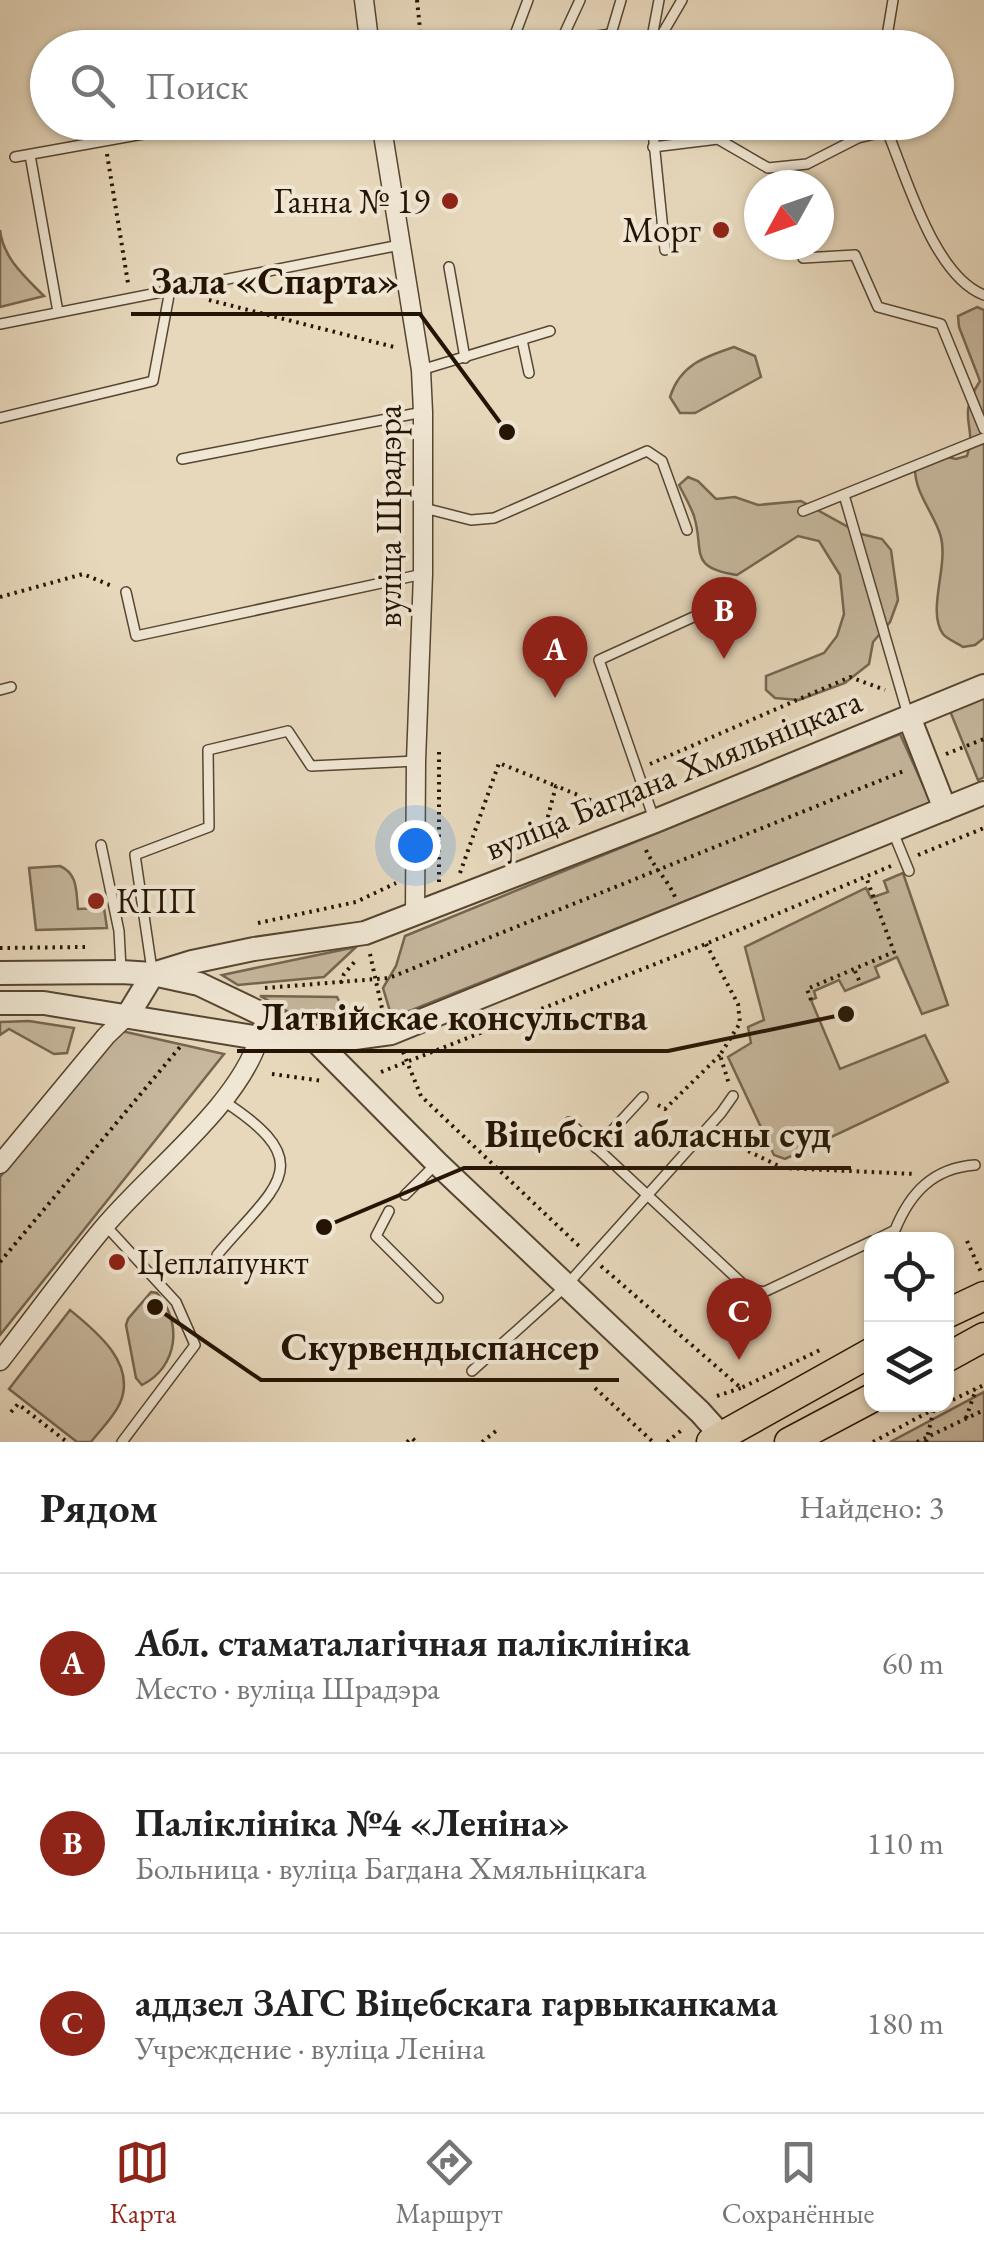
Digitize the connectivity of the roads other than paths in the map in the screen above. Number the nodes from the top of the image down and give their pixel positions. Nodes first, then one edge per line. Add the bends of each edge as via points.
1 (364, 0) edge
2 (528, 0) edge
3 (580, 0) edge
4 (622, 0) edge
5 (659, 0) edge
6 (682, 0) edge
7 (893, 0) edge
8 (368, 30) edge
9 (519, 30) edge
10 (566, 30) edge
11 (612, 30) edge
12 (655, 30) edge
13 (663, 30) edge
14 (888, 30) edge
15 (116, 140) edge
16 (384, 140) edge
17 (654, 140) edge
18 (709, 140) edge
19 (720, 140) edge
20 (854, 140) edge
21 (893, 140) edge
22 (654, 146) junction
23 (30, 154) junction
24 (15, 157) dead end
25 (400, 245) junction
26 (665, 250) dead end
27 (834, 256) edge
28 (449, 267) dead end
29 (170, 290) junction
30 (984, 295) edge
31 (58, 312) junction
32 (0, 324) edge
33 (550, 331) dead end
34 (522, 340) junction
35 (465, 358) junction
36 (420, 370) junction
37 (530, 373) dead end
38 (423, 412) junction
39 (0, 418) edge
40 (984, 429) edge
41 (984, 438) edge
42 (182, 459) dead end
43 (844, 495) junction
44 (424, 508) junction
45 (803, 511) dead end
46 (687, 530) dead end
47 (424, 574) junction
48 (126, 592) road end
49 (735, 598) dead end
50 (984, 686) edge
51 (11, 687) dead end
52 (0, 690) edge
53 (905, 707) junction
54 (416, 761) junction
55 (984, 793) edge
56 (945, 809) junction
57 (646, 825) junction
58 (892, 830) junction
59 (101, 844) dead end
60 (907, 865) road end
61 (415, 914) junction
62 (121, 972) junction
63 (0, 973) edge
64 (153, 974) junction
65 (0, 1003) edge
66 (128, 1015) junction
67 (259, 1038) junction
68 (314, 1039) junction
69 (733, 1096) road end
70 (643, 1097) road end
71 (222, 1100) junction
72 (569, 1122) dead end
73 (596, 1148) junction
74 (436, 1163) junction
75 (0, 1164) edge
76 (975, 1165) dead end
77 (405, 1194) dead end
78 (646, 1195) junction
79 (389, 1211) dead end
80 (106, 1226) junction
81 (890, 1232) edge
82 (864, 1244) edge
83 (218, 1255) dead end
84 (983, 1284) edge
85 (565, 1287) junction
86 (438, 1298) dead end
87 (954, 1308) edge
88 (984, 1338) edge
89 (954, 1354) edge
90 (864, 1357) edge
91 (0, 1361) edge
92 (472, 1371) dead end
93 (864, 1402) edge
94 (720, 1440) edge
95 (122, 1442) edge
96 (789, 1442) edge

1 - 8 street
2 - 9 lane
3 - 10 lane
4 - 11 lane
5 - 12 lane
6 - 13 lane
7 - 14 lane
15 - 23 lane
16 - 25 street, вуліца Шрадэра
17 - 22 lane
18 - 22 lane
19 - 20 lane via 768,168 808,164
21 - 30 lane via 939,254
22 - 26 lane
23 - 24 lane
23 - 31 lane
25 - 29 lane
25 - 36 street, вуліца Шрадэра
27 - 40 lane via 855,255 878,307 941,324
28 - 35 lane
29 - 31 lane
29 - 39 lane via 154,381
31 - 32 lane
33 - 34 lane
34 - 35 lane
34 - 37 lane
35 - 36 lane
36 - 38 street, вуліца Шрадэра
38 - 42 lane
38 - 44 street, вуліца Шрадэра
41 - 43 lane
43 - 45 lane
43 - 53 lane
44 - 46 lane via 471,520 494,518 647,450 662,462
44 - 47 street, вуліца Шрадэра
47 - 48 lane via 136,636
47 - 54 street, вуліца Шрадэра
49 - 57 lane via 599,660 645,798
50 - 53 street, вуліца Багдана Хмяльніцкага
51 - 52 lane
53 - 56 street
53 - 57 street, вуліца Багдана Хмяльніцкага
54 - 61 street, вуліца Шрадэра
54 - 64 lane via 312,766 288,731 208,750 209,826 135,855
55 - 56 street
56 - 58 street
57 - 61 street, вуліца Багдана Хмяльніцкага
58 - 60 lane
58 - 68 street via 392,1032
59 - 62 lane
61 - 64 street, вуліца Багдана Хмяльніцкага via 365,933 254,949
62 - 63 street
62 - 64 street
64 - 66 street
64 - 68 street via 199,984
65 - 66 street
66 - 67 street
66 - 75 street
67 - 68 street
67 - 71 street via 250,1064
68 - 74 street
69 - 78 lane
70 - 73 lane
71 - 80 street
71 - 83 lane via 258,1123 283,1164 277,1183
72 - 73 lane
73 - 78 lane
74 - 77 lane
74 - 85 street
76 - 81 lane via 936,1174 906,1202
78 - 82 lane via 748,1288 764,1292
78 - 85 lane
79 - 86 lane via 376,1236
80 - 91 street
80 - 95 lane via 176,1302 195,1345
84 - 87 main road
85 - 92 lane
85 - 94 street
88 - 89 main road
90 - 94 main road
93 - 96 main road

